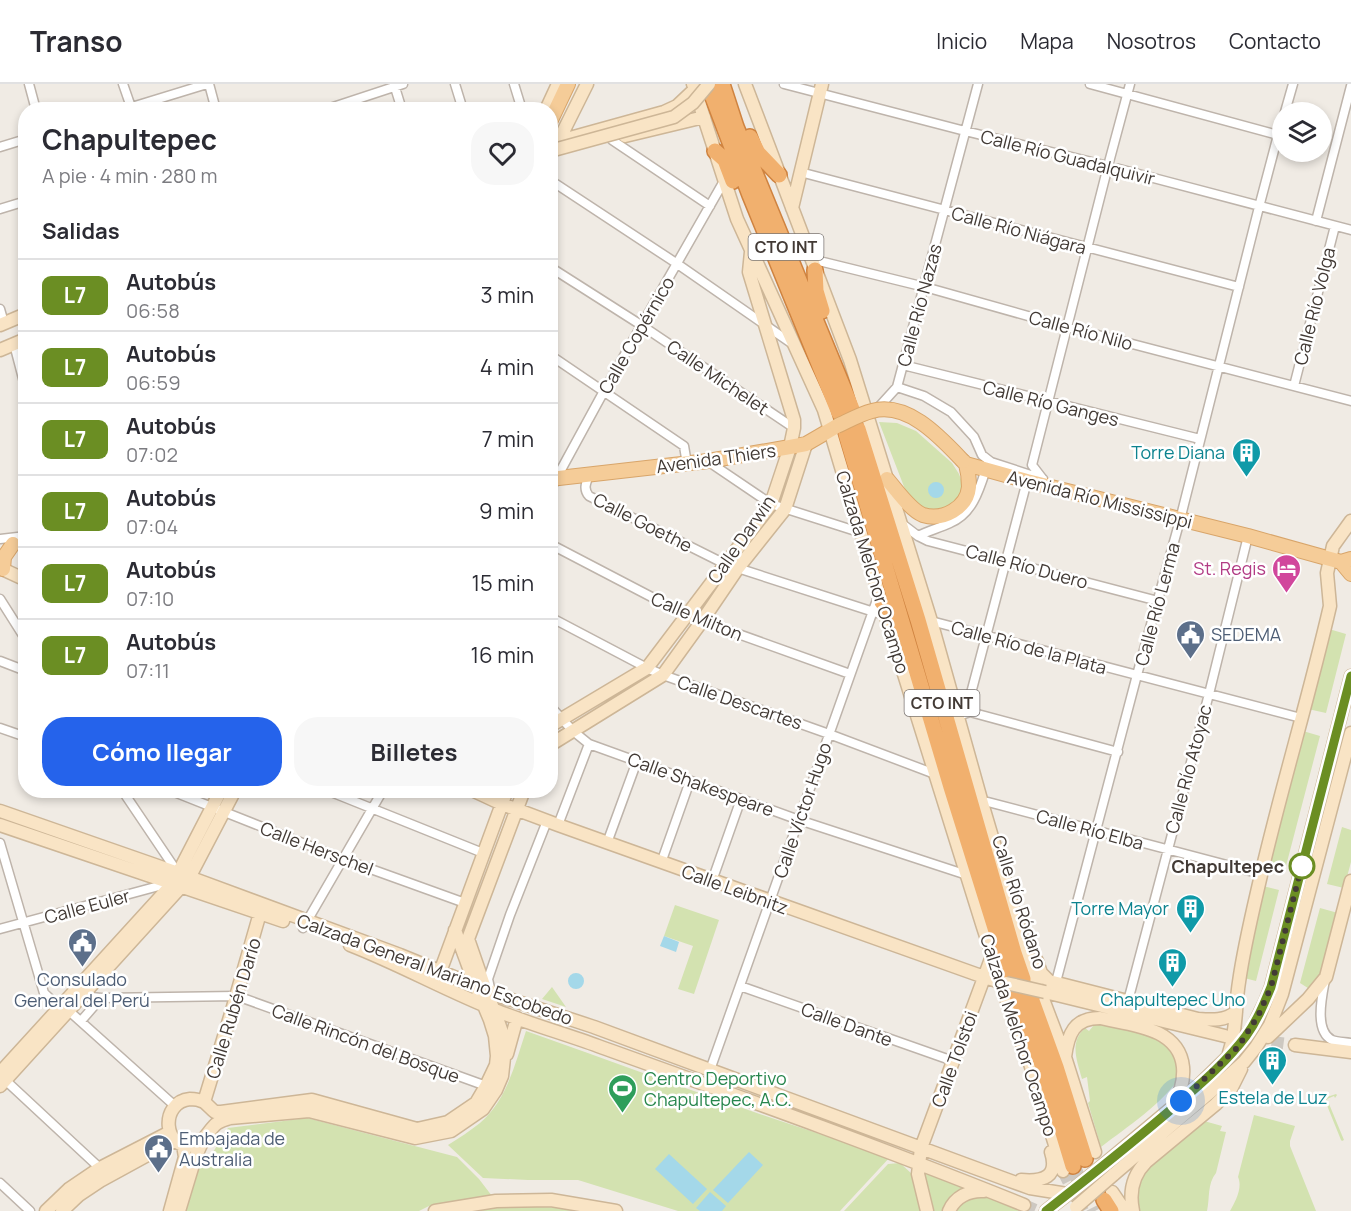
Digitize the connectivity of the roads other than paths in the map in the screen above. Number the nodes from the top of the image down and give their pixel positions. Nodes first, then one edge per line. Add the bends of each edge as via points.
1 (29, 84) edge
2 (123, 84) edge
3 (208, 84) edge
4 (455, 84) edge
5 (514, 84) edge
6 (558, 84) edge
7 (568, 84) edge
8 (579, 84) edge
9 (587, 84) edge
10 (722, 84) edge
11 (745, 84) edge
12 (784, 84) edge
13 (978, 84) edge
14 (1090, 84) edge
15 (1130, 84) edge
16 (1293, 84) edge
17 (397, 85) edge
18 (701, 85) edge
19 (1351, 86) edge
20 (820, 88) edge
21 (1128, 94) junction
22 (34, 102) edge
23 (125, 102) edge
24 (146, 102) edge
25 (214, 102) edge
26 (351, 102) edge
27 (400, 102) edge
28 (461, 102) edge
29 (520, 102) edge
30 (550, 102) edge
31 (1288, 102) edge
32 (558, 105) edge
33 (730, 112) junction
34 (704, 117) junction
35 (965, 131) junction
36 (1272, 133) edge
37 (558, 135) edge
38 (558, 136) edge
39 (558, 140) edge
40 (612, 140) junction
41 (18, 141) edge
42 (0, 147) edge
43 (558, 151) edge
44 (715, 151) junction
45 (558, 152) edge
46 (1272, 158) edge
47 (1108, 166) junction
48 (800, 172) junction
49 (779, 175) junction
50 (724, 182) junction
51 (558, 185) edge
52 (750, 195) junction
53 (18, 203) edge
54 (710, 206) junction
55 (1259, 207) junction
56 (0, 209) edge
57 (792, 209) junction
58 (945, 210) junction
59 (1316, 221) junction
60 (1335, 226) junction
61 (1351, 230) edge
62 (1087, 248) junction
63 (751, 251) junction
64 (676, 263) junction
65 (813, 265) junction
66 (558, 272) edge
67 (925, 286) junction
68 (1239, 287) junction
69 (0, 309) edge
70 (18, 318) edge
71 (2, 324) edge
72 (641, 325) junction
73 (766, 325) junction
74 (1067, 327) junction
75 (18, 342) edge
76 (795, 346) junction
77 (0, 350) edge
78 (830, 352) junction
79 (558, 360) edge
80 (903, 365) junction
81 (1219, 366) junction
82 (1294, 386) junction
83 (897, 387) junction
84 (604, 391) junction
85 (1351, 401) edge
86 (1047, 402) junction
87 (851, 421) junction
88 (794, 428) junction
89 (1200, 439) junction
90 (806, 444) junction
91 (790, 447) junction
92 (708, 461) junction
93 (965, 462) junction
94 (687, 464) junction
95 (986, 469) junction
96 (558, 470) edge
97 (589, 475) junction
98 (558, 479) edge
99 (887, 479) junction
100 (1027, 481) junction
101 (1046, 482) junction
102 (771, 504) junction
103 (785, 509) junction
104 (1180, 520) junction
105 (1351, 521) edge
106 (900, 523) junction
107 (862, 533) junction
108 (918, 536) junction
109 (1248, 536) junction
110 (10, 543) edge
111 (558, 548) edge
112 (1006, 560) junction
113 (1341, 560) edge
114 (725, 564) junction
115 (1, 566) edge
116 (738, 568) junction
117 (1351, 574) edge
118 (18, 576) edge
119 (0, 599) edge
120 (1158, 601) junction
121 (880, 606) junction
122 (688, 616) junction
123 (558, 621) edge
124 (702, 621) junction
125 (931, 621) junction
126 (18, 627) edge
127 (987, 636) junction
128 (924, 640) junction
129 (913, 660) junction
130 (0, 661) edge
131 (18, 668) edge
132 (647, 668) junction
133 (850, 674) junction
134 (663, 675) junction
135 (1137, 675) junction
136 (1351, 676) edge
137 (949, 684) junction
138 (1209, 694) junction
139 (558, 715) edge
140 (957, 716) junction
141 (1301, 718) junction
142 (562, 719) junction
143 (558, 721) edge
144 (0, 728) edge
145 (573, 731) junction
146 (1351, 733) edge
147 (18, 734) edge
148 (829, 734) junction
149 (558, 740) edge
150 (589, 744) junction
151 (1118, 752) junction
152 (637, 761) junction
153 (935, 774) junction
154 (975, 776) junction
155 (690, 781) junction
156 (127, 798) edge
157 (189, 798) edge
158 (219, 798) edge
159 (228, 798) edge
160 (345, 798) edge
161 (378, 798) edge
162 (489, 798) edge
163 (504, 798) edge
164 (521, 798) edge
165 (741, 799) junction
166 (988, 802) junction
167 (502, 804) junction
168 (372, 809) junction
169 (218, 810) junction
170 (516, 810) junction
171 (0, 815) edge
172 (799, 820) junction
173 (553, 823) junction
174 (1096, 831) junction
175 (0, 843) edge
176 (607, 843) junction
177 (1167, 849) junction
178 (483, 853) junction
179 (343, 859) junction
180 (661, 863) junction
181 (967, 874) junction
182 (1261, 874) junction
183 (180, 880) junction
184 (712, 881) junction
185 (1351, 881) edge
186 (1348, 901) edge
187 (770, 902) junction
188 (465, 903) junction
189 (260, 913) junction
190 (24, 922) junction
191 (305, 924) junction
192 (0, 929) edge
193 (455, 930) junction
194 (992, 956) junction
195 (440, 972) junction
196 (984, 977) junction
197 (1326, 977) junction
198 (1059, 983) junction
199 (740, 986) junction
200 (1025, 990) junction
201 (485, 991) junction
202 (82, 996) junction
203 (237, 996) junction
204 (101, 998) junction
205 (1128, 1001) junction
206 (489, 1008) junction
207 (64, 1009) junction
208 (1115, 1009) junction
209 (1236, 1012) junction
210 (517, 1018) junction
211 (81, 1021) junction
212 (1225, 1036) tunnel mouth
213 (1019, 1038) junction
214 (1351, 1043) edge
215 (1295, 1045) tunnel mouth
216 (1256, 1047) junction
217 (1351, 1052) edge
218 (1065, 1057) junction
219 (1228, 1058) junction
220 (953, 1062) junction
221 (1244, 1062) junction
222 (710, 1070) junction
223 (502, 1076) junction
224 (1, 1079) edge
225 (491, 1088) junction
226 (722, 1091) junction
227 (206, 1104) junction
228 (175, 1106) junction
229 (335, 1112) junction
230 (1164, 1115) junction
231 (206, 1137) junction
232 (176, 1139) junction
233 (904, 1141) junction
234 (867, 1144) junction
235 (921, 1148) junction
236 (1079, 1162) junction
237 (918, 1163) junction
238 (105, 1172) junction
239 (1005, 1179) junction
240 (0, 1183) edge
241 (990, 1191) junction
242 (1068, 1193) junction
243 (1024, 1205) dead end
244 (1104, 1205) edge
245 (1074, 1209) edge
246 (30, 1211) edge
247 (46, 1211) edge
248 (62, 1211) edge
249 (170, 1211) edge
250 (179, 1211) edge
251 (435, 1211) edge
252 (616, 1211) edge
253 (927, 1211) edge
254 (949, 1211) edge
255 (1046, 1211) edge
256 (1125, 1211) edge
257 (1133, 1211) edge

1 - 22 street
2 - 23 street
3 - 24 street
3 - 25 street
4 - 28 street
5 - 29 street
6 - 30 main road
7 - 32 main road
8 - 37 main road
9 - 38 main road
10 - 33 highway, CTO INT
11 - 49 main road, Calzada Melchor Ocampo / CTO INT
12 - 20 street, Calle Río Guadalquivir
13 - 35 street, Calle Río Nazas
14 - 21 street
15 - 21 street
16 - 31 street
17 - 26 street
17 - 27 street
18 - 34 main road, Calzada Melchor Ocampo / CTO INT
18 - 39 main road via 664,112
18 - 43 main road, bridge via 693,103 674,117
18 - 52 highway, CTO INT
19 - 59 street, Calle Río Volga
20 - 35 street, Calle Río Guadalquivir
20 - 48 main road
21 - 36 street
21 - 47 street
33 - 49 highway via 744,124 758,153
33 - 78 highway, CTO INT
34 - 40 main road
34 - 44 main road, Calzada Melchor Ocampo / CTO INT
35 - 47 street, Calle Río Guadalquivir
35 - 58 street, Calle Río Nazas
40 - 45 main road
40 - 54 street
41 - 42 street
44 - 50 main road, Calzada Melchor Ocampo / CTO INT
44 - 52 highway via 725,160 734,181
46 - 55 street, Calle Río Lerma
47 - 55 street, Calle Río Guadalquivir
47 - 62 street
48 - 57 main road
48 - 58 street, Calle Río Niágara
49 - 57 main road, Calzada Melchor Ocampo / CTO INT
50 - 54 street, Calle Copérnico
50 - 63 main road, Calzada Melchor Ocampo / CTO INT
51 - 64 street
52 - 87 highway, CTO INT
53 - 56 street
54 - 64 street, Calle Copérnico
55 - 59 street, Calle Río Guadalquivir
55 - 68 street, Calle Río Lerma
57 - 65 main road, Calzada Melchor Ocampo / CTO INT
58 - 62 street, Calle Río Niágara
58 - 67 street, Calle Río Nazas
59 - 60 street, Calle Río Guadalquivir
60 - 61 street, Calle Río Guadalquivir
60 - 82 street, Calle Río Volga
62 - 68 street, Calle Río Niágara
62 - 74 street
63 - 73 main road, Calle Darwin via 749,272
63 - 76 main road, Calzada Melchor Ocampo / CTO INT
64 - 72 street, Calle Copérnico
64 - 73 street
65 - 67 street, Calle Río Nilo
65 - 78 highway
65 - 87 main road, Calzada Melchor Ocampo / CTO INT via 850,360
66 - 72 street, Calle Michelet
67 - 74 street, Calle Río Nilo
67 - 80 street, Calle Río Nazas
68 - 81 street, Calle Río Lerma
69 - 71 street
70 - 71 main road
72 - 84 street, Calle Copérnico
72 - 88 street, Calle Michelet
73 - 76 street
73 - 88 main road, Calle Darwin
74 - 81 street, Calle Río Nilo
74 - 86 street
75 - 77 main road
76 - 87 main road, Calzada Melchor Ocampo / CTO INT via 824,410
78 - 87 highway, CTO INT
79 - 84 street
80 - 83 street, Calle Río Nazas
80 - 86 street, Calle Río Ganges
81 - 82 street, Calle Río Nilo
81 - 89 street, Calle Río Lerma
82 - 85 street, Calle Río Nilo
83 - 87 street
83 - 101 street via 924,396 951,412 990,462
84 - 94 street via 684,446
84 - 96 street, Calle Copérnico
86 - 89 street, Calle Río Ganges
86 - 101 street via 1032,465
87 - 90 main road, Avenida Thiers
87 - 93 main road, bridge via 892,410 917,420
87 - 99 main road, Calzada Melchor Ocampo / CTO INT
87 - 107 main road, Calzada Melchor Ocampo / CTO INT
87 - 128 highway, CTO INT
87 - 129 highway, CTO INT
88 - 91 main road, Calle Darwin
89 - 104 street, Calle Río Lerma
90 - 91 main road, Avenida Thiers
90 - 103 main road, Calle Darwin
91 - 92 main road, Avenida Thiers
91 - 102 main road, Calle Darwin
92 - 94 main road, Avenida Thiers
92 - 102 street
93 - 95 main road, Avenida Río Mississippi
93 - 99 main road via 969,489 964,501 944,515 923,515 913,509
94 - 97 main road, Avenida Thiers
95 - 100 main road, Avenida Río Mississippi
95 - 108 street via 978,494 964,516
97 - 98 main road, Avenida Thiers
97 - 114 street, Calle Goethe via 585,487 589,496
99 - 106 main road, Calzada Melchor Ocampo / CTO INT
100 - 101 main road, Avenida Río Mississippi
100 - 112 street
101 - 104 main road, Avenida Río Mississippi
102 - 103 street
102 - 114 main road, Calle Darwin
103 - 107 street
103 - 116 main road, Calle Darwin
104 - 109 main road, Avenida Río Mississippi
104 - 120 street, Calle Río Lerma
105 - 113 main road via 1333,546
106 - 108 street, Calle Río Duero
106 - 125 main road, Calzada Melchor Ocampo / CTO INT
107 - 121 main road, Calzada Melchor Ocampo / CTO INT
108 - 112 street, Calle Río Duero
109 - 113 main road, Avenida Río Mississippi
109 - 138 street, Calle Río Atoyac
110 - 115 main road
111 - 122 street, Calle Milton
112 - 120 street, Calle Río Duero
112 - 127 street
113 - 117 main road
113 - 141 main road via 1327,573 1330,606
114 - 116 street, Calle Goethe
114 - 122 main road, Calle Darwin
115 - 118 main road
116 - 121 street, Calle Goethe
116 - 124 main road, Calle Darwin
119 - 126 street
120 - 135 street, Calle Río Lerma
121 - 129 highway via 891,612 904,649
121 - 133 street, Calle Víctor Hugo
121 - 153 main road, Calzada Melchor Ocampo / CTO INT
122 - 124 street, Calle Milton
122 - 132 main road, Calle Darwin
123 - 132 street, Calle Descartes
124 - 133 street, Calle Milton
124 - 134 main road, Calle Darwin
125 - 127 street, Calle Río de la Plata
125 - 137 main road, Calzada Melchor Ocampo / CTO INT
127 - 135 street, Calle Río de la Plata
127 - 140 street via 970,697
128 - 137 highway via 938,674
128 - 200 highway, CTO INT
129 - 200 highway, CTO INT
130 - 131 street
132 - 134 street, Calle Descartes
132 - 142 main road, Calle Darwin
133 - 148 street, Calle Víctor Hugo
134 - 145 main road, Calle Darwin
134 - 148 street, Calle Descartes
135 - 138 street, Calle Río de la Plata
135 - 151 street, Calle Río Lerma
136 - 219 main road via 1271,987 1253,1026
137 - 140 main road, Calzada Melchor Ocampo / CTO INT
138 - 141 street, Calle Río de la Plata
138 - 177 street, Calle Río Atoyac
139 - 142 street, Calle Shakespeare
140 - 151 street via 970,712
140 - 154 main road, Calzada Melchor Ocampo / CTO INT
141 - 182 main road
142 - 143 main road, Calle Darwin
142 - 145 street, Calle Shakespeare
144 - 147 street
145 - 149 main road, Calle Darwin
145 - 150 street, Calle Shakespeare
146 - 216 main road via 1282,994
148 - 153 street, Calle Descartes
148 - 172 street, Calle Víctor Hugo
150 - 152 street, Calle Shakespeare
150 - 173 street
151 - 174 street, Calle Río Lerma
152 - 155 street, Calle Shakespeare
152 - 176 street
153 - 181 main road, Calzada Melchor Ocampo / CTO INT
154 - 166 main road, Calle Río Ródano
154 - 200 main road, Calzada Melchor Ocampo / CTO INT via 1024,945
155 - 165 street, Calle Shakespeare
155 - 180 street
156 - 183 street
157 - 169 street, Calle Herschel
158 - 169 main road
159 - 169 main road
160 - 168 street
161 - 168 street
162 - 167 main road, Calle Leibnitz
163 - 167 main road
164 - 170 main road
165 - 172 street, Calle Shakespeare
165 - 184 street
166 - 174 street, Calle Río Elba
166 - 198 main road, Calle Río Ródano via 1041,973 1049,981
167 - 170 main road, Calle Leibnitz
167 - 178 main road
168 - 178 street
168 - 179 street
169 - 179 street, Calle Herschel
169 - 183 main road
170 - 173 main road, Calle Leibnitz
170 - 201 main road via 468,939
171 - 183 main road, Calzada General Mariano Escobedo
172 - 181 street, Calle Shakespeare
172 - 187 street, Calle Víctor Hugo
173 - 176 main road, Calle Leibnitz
173 - 201 street via 510,915
174 - 177 street, Calle Río Elba
174 - 198 street, Calle Río Lerma
175 - 190 street
176 - 180 main road, Calle Leibnitz
177 - 182 street, Calle Río Elba
177 - 205 street, Calle Río Atoyac
178 - 188 main road
179 - 188 street, Calle Herschel
179 - 191 street
180 - 184 main road, Calle Leibnitz
181 - 194 main road, Calzada Melchor Ocampo / CTO INT
182 - 209 main road via 1239,978
183 - 189 main road, Calzada General Mariano Escobedo
183 - 190 street, Calle Euler
183 - 191 main road, Calzada General Mariano Escobedo
183 - 202 main road
183 - 207 main road
184 - 187 main road, Calle Leibnitz
185 - 186 main road
186 - 197 main road
187 - 196 main road, Calle Leibnitz
187 - 199 street, Calle Víctor Hugo
188 - 193 main road
189 - 191 main road, Calzada General Mariano Escobedo
189 - 203 main road, Calle Rubén Darío
190 - 192 street, Calle Euler
190 - 207 street via 44,993
191 - 195 main road, Calzada General Mariano Escobedo
191 - 206 main road, Calzada General Mariano Escobedo
193 - 195 main road
193 - 201 main road
194 - 196 main road, Calle Tolstoi
194 - 200 main road, Calzada Melchor Ocampo / CTO INT
195 - 201 main road, Calzada General Mariano Escobedo
196 - 200 main road, Calle Leibnitz
196 - 220 main road, Calle Tolstoi
197 - 214 street via 1322,1026 1334,1041
197 - 216 main road
198 - 205 main road, Calle Río Ródano
198 - 208 main road via 1101,999
199 - 220 street, Calle Dante
199 - 222 street, Calle Víctor Hugo
200 - 208 main road, Calle Río Ródano
200 - 213 main road, Calzada Melchor Ocampo / CTO INT
200 - 218 main road, Calzada Melchor Ocampo / CTO INT
200 - 236 highway, CTO INT via 1056,1067
200 - 236 highway via 1027,1024
201 - 206 main road
201 - 222 main road, Calzada General Mariano Escobedo
202 - 204 street
202 - 207 main road
203 - 204 street
203 - 225 street, Calle Rincón del Bosque
203 - 227 main road, Calle Rubén Darío
204 - 211 street
205 - 209 main road, Calle Río Ródano via 1198,1019 1227,1018
206 - 210 main road, Calzada General Mariano Escobedo
206 - 223 main road via 505,1049
206 - 225 main road via 497,1056
207 - 211 street
207 - 224 main road
208 - 212 main road, Calle Río Ródano
209 - 219 main road
210 - 223 main road
210 - 226 main road, Calzada General Mariano Escobedo
211 - 228 street
213 - 236 main road, Calzada Melchor Ocampo / CTO INT
213 - 239 main road via 1021,1058 1054,1164 1049,1175 1041,1180
215 - 217 main road
216 - 221 main road
218 - 230 main road via 1076,1025 1091,1018 1163,1035 1180,1055 1184,1076 1176,1101
218 - 236 main road, Calzada Melchor Ocampo / CTO INT
219 - 230 main road
220 - 235 main road, Calle Tolstoi
221 - 245 main road, bridge
221 - 257 main road via 1231,1089 1139,1170 1131,1191
222 - 226 street
222 - 233 main road, Calzada General Mariano Escobedo
223 - 225 main road
224 - 238 street
225 - 229 main road via 447,1122 416,1134
226 - 234 main road, Calzada General Mariano Escobedo
227 - 228 main road via 189,1099
227 - 229 main road via 214,1112 222,1112 312,1100
227 - 231 main road, Calle Rubén Darío via 212,1124
228 - 232 main road via 168,1123
229 - 231 main road via 230,1118 214,1125
230 - 242 main road, bridge
231 - 232 main road via 194,1145
231 - 250 main road, Calle Rubén Darío via 195,1158
232 - 238 main road
232 - 249 main road via 185,1158
233 - 234 main road via 896,1146
233 - 235 main road, Calzada General Mariano Escobedo
234 - 237 main road, Calzada General Mariano Escobedo
235 - 237 main road, Calle Tolstoi
235 - 239 main road, Calzada General Mariano Escobedo
237 - 241 main road, Calzada General Mariano Escobedo
237 - 253 main road, Calle Tolstoi
238 - 247 main road via 69,1189
238 - 248 main road
239 - 242 main road, Calzada General Mariano Escobedo via 1030,1188
240 - 246 street
241 - 243 main road, Calzada General Mariano Escobedo
241 - 254 main road via 964,1194
242 - 255 main road
244 - 256 main road
251 - 252 main road via 496,1201 551,1200

